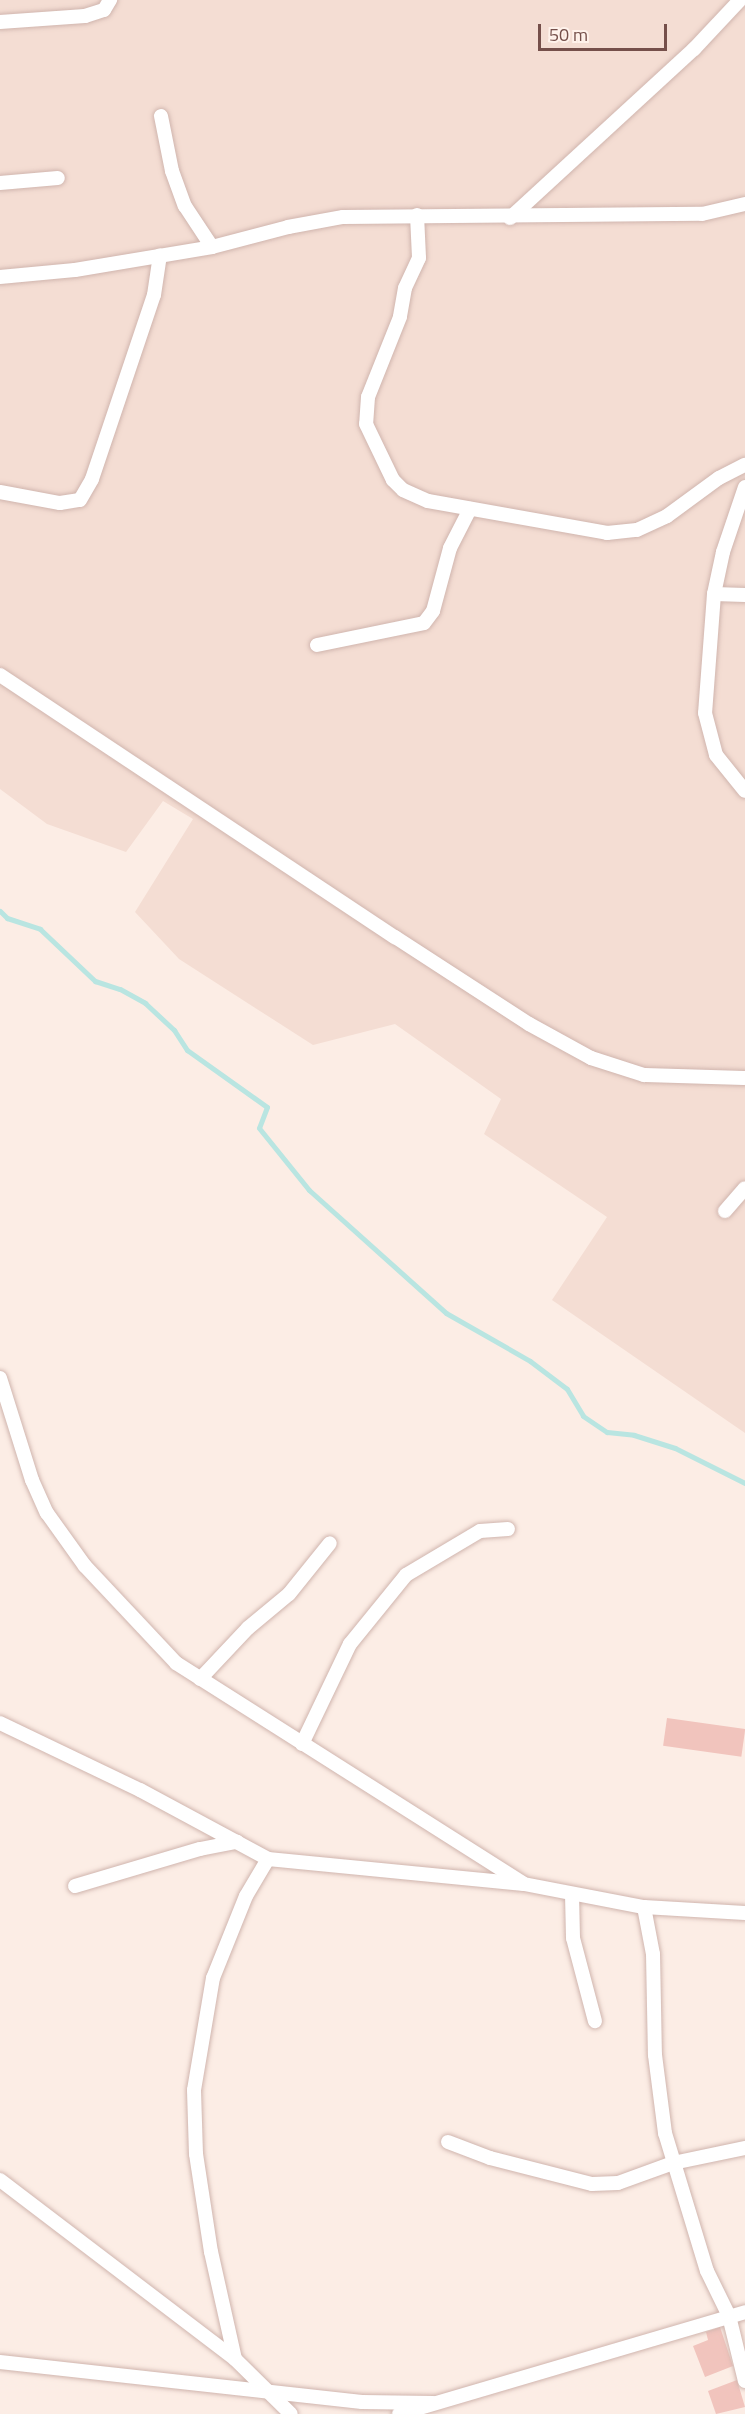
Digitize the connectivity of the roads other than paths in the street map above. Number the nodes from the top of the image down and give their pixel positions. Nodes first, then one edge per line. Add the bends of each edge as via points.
1 (110, 0) edge
2 (740, 0) edge
3 (0, 22) edge
4 (161, 116) dead end
5 (57, 178) dead end
6 (0, 183) edge
7 (745, 204) edge
8 (417, 215) junction
9 (510, 218) junction
10 (212, 248) junction
11 (160, 255) junction
12 (0, 277) edge
13 (745, 465) edge
14 (745, 487) edge
15 (0, 492) edge
16 (470, 509) junction
17 (714, 594) junction
18 (745, 595) edge
19 (317, 645) dead end
20 (0, 675) edge
21 (745, 791) edge
22 (745, 1078) edge
23 (745, 1188) edge
24 (725, 1211) dead end
25 (0, 1378) edge
26 (508, 1529) dead end
27 (330, 1543) dead end
28 (200, 1679) junction
29 (0, 1723) edge
30 (302, 1744) junction
31 (237, 1842) junction
32 (268, 1859) junction
33 (524, 1884) junction
34 (75, 1887) dead end
35 (572, 1894) junction
36 (644, 1907) junction
37 (745, 1913) edge
38 (595, 2021) dead end
39 (448, 2142) dead end
40 (745, 2148) edge
41 (673, 2163) junction
42 (0, 2180) edge
43 (745, 2312) edge
44 (729, 2316) junction
45 (235, 2359) junction
46 (0, 2362) edge
47 (745, 2381) edge
48 (268, 2392) junction
49 (433, 2403) junction
50 (291, 2414) edge
51 (399, 2414) edge

1 - 3 street via 104,10 85,16
2 - 9 street via 694,49
4 - 10 street via 172,171 185,206
5 - 6 street
7 - 9 street via 702,214
8 - 9 street
8 - 10 street via 343,217
8 - 16 street via 419,258 368,397 366,424 388,471 404,490 428,501
10 - 11 street
11 - 12 street
11 - 15 street via 153,295 92,479 80,500 60,503
13 - 16 street via 719,478 668,516 637,530 577,531 512,514
14 - 17 street via 723,552
16 - 19 street via 450,548 433,611 424,623
17 - 18 street
17 - 21 street via 705,713 708,735 716,755
20 - 22 street via 404,943 581,1052 645,1075
23 - 24 street
25 - 28 street via 47,1513 85,1566 122,1608 176,1663
26 - 30 street via 480,1531 406,1575 350,1644
27 - 28 street via 289,1594 241,1634
28 - 30 street
29 - 31 street
30 - 33 street
31 - 32 street
31 - 34 street via 200,1849
32 - 33 street
32 - 45 street via 246,1896 213,1978 194,2090 196,2154 219,2303
33 - 35 street
35 - 36 street
35 - 38 street via 573,1938
36 - 37 street
36 - 41 street via 653,1954 655,2055
39 - 41 street via 490,2158 592,2184 618,2183
40 - 41 street
41 - 44 street via 707,2271
42 - 45 street
43 - 44 street
44 - 47 street
44 - 49 street
45 - 48 street
46 - 48 street
48 - 49 street via 362,2402
48 - 50 street
49 - 51 street

